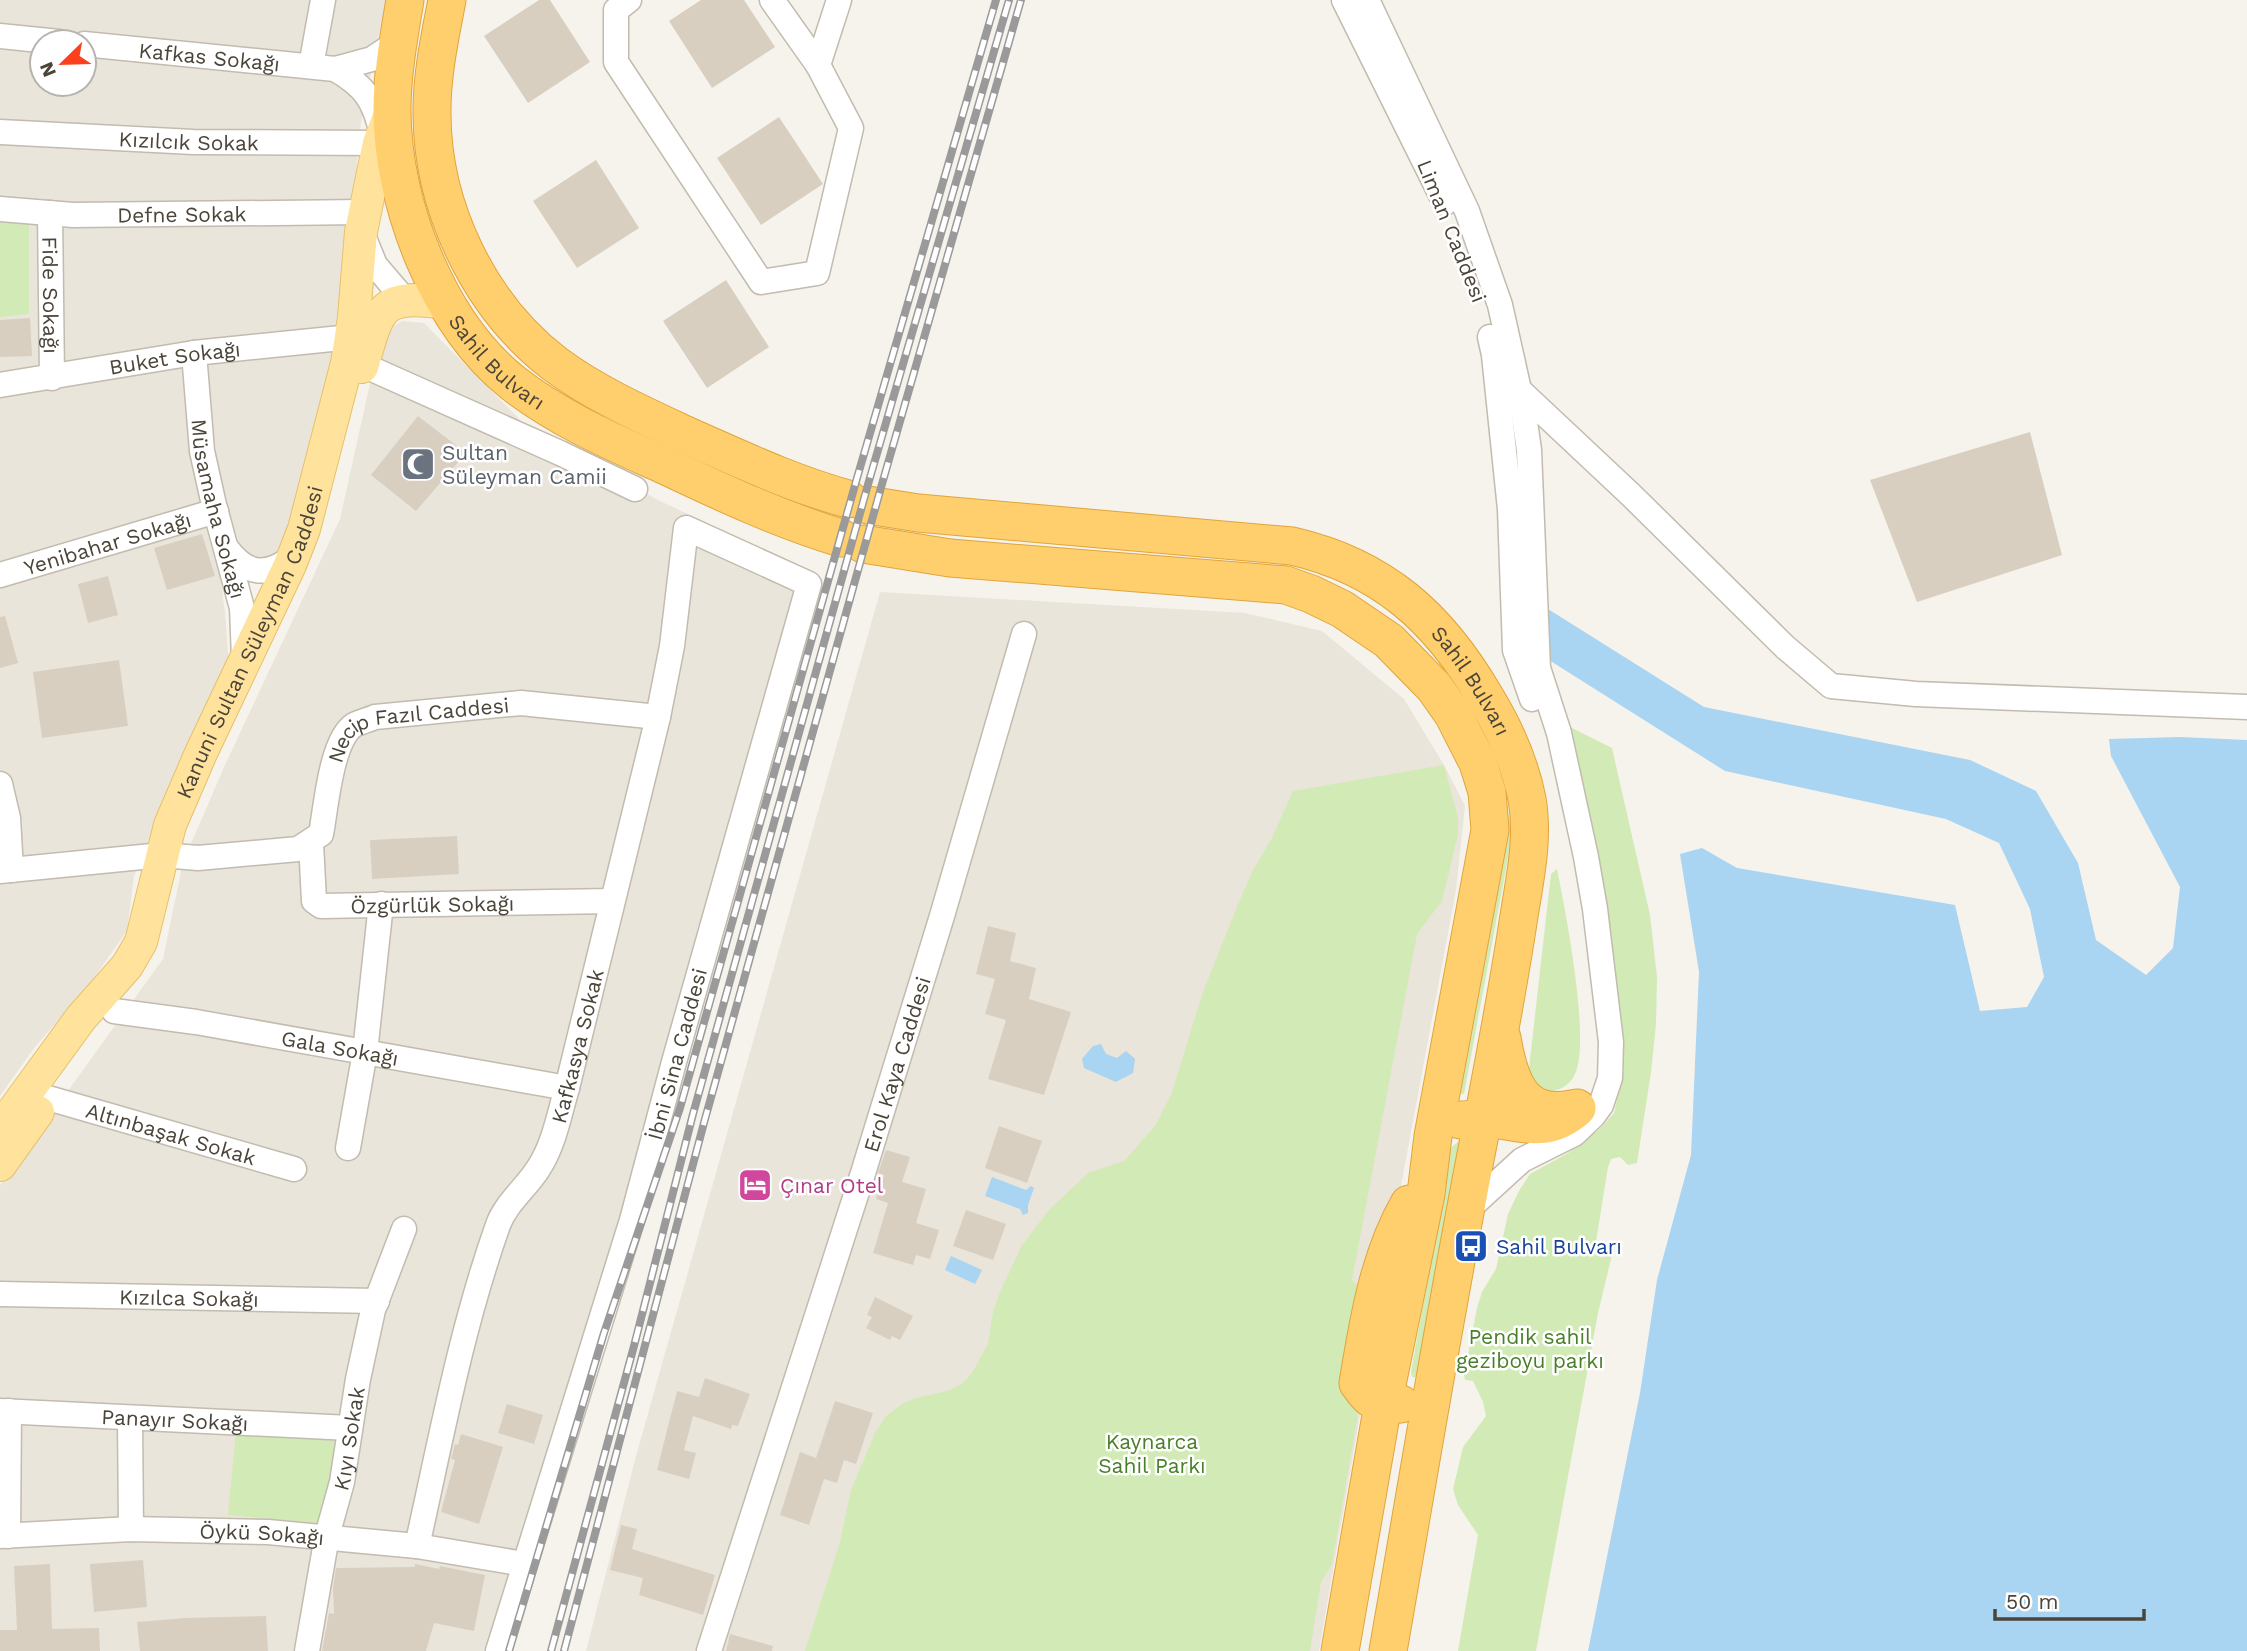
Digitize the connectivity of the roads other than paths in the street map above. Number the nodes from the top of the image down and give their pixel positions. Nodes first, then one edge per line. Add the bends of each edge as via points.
1 (323, 0) edge
2 (405, 0) edge
3 (447, 0) edge
4 (629, 0) edge
5 (772, 0) edge
6 (839, 0) edge
7 (1344, 0) edge
8 (1367, 0) edge
9 (0, 36) edge
10 (28, 39) edge
11 (399, 41) junction
12 (98, 45) edge
13 (818, 65) junction
14 (323, 67) junction
15 (384, 129) junction
16 (0, 132) edge
17 (0, 209) edge
18 (50, 213) junction
19 (363, 222) junction
20 (404, 299) junction
21 (446, 303) junction
22 (357, 351) junction
23 (194, 353) junction
24 (52, 378) junction
25 (0, 385) edge
26 (1517, 388) junction
27 (635, 489) dead end
28 (216, 511) junction
29 (686, 528) joint
30 (225, 546) junction
31 (294, 556) junction
32 (1522, 561) junction
33 (0, 575) edge
34 (1024, 634) dead end
35 (1525, 639) junction
36 (244, 662) junction
37 (2247, 707) edge
38 (658, 717) junction
39 (0, 784) edge
40 (311, 843) junction
41 (170, 855) junction
42 (5, 871) edge
43 (612, 901) junction
44 (381, 904) junction
45 (114, 1011) junction
46 (1500, 1027) junction
47 (365, 1052) junction
48 (567, 1088) junction
49 (48, 1098) junction
50 (1577, 1108) junction
51 (1483, 1118) junction
52 (0, 1129) edge
53 (1433, 1145) junction
54 (348, 1148) dead end
55 (0, 1165) edge
56 (294, 1168) dead end
57 (1465, 1213) junction
58 (404, 1229) dead end
59 (0, 1294) edge
60 (377, 1301) junction
61 (1432, 1402) junction
62 (1383, 1405) junction
63 (4, 1411) edge
64 (130, 1419) junction
65 (350, 1428) junction
66 (131, 1529) junction
67 (4, 1536) edge
68 (327, 1536) junction
69 (417, 1546) junction
70 (524, 1564) junction
71 (307, 1651) edge
72 (498, 1651) edge
73 (709, 1651) edge
74 (1340, 1651) edge
75 (1388, 1651) edge

1 - 14 street
2 - 11 highway, Sahil Bulvarı
3 - 46 highway, Sahil Bulvarı via 433,79 432,134 443,192 459,236 484,286 510,322 555,363 587,384 658,422 785,478 858,502 918,513 1292,546 1369,574 1433,623 1475,679 1503,729 1527,800 1529,844
4 - 13 street via 615,10 616,62 761,282 817,273 851,128
5 - 13 street
6 - 13 street
7 - 32 street, Liman Caddesi via 1438,188 1479,291 1494,355 1510,509
8 - 26 street, Liman Caddesi via 1479,241 1500,305
9 - 10 street
11 - 14 street via 372,60
11 - 15 highway, Sahil Bulvarı
12 - 14 street, Kafkas Sokağı
14 - 15 street via 360,86
15 - 16 street, Kızılcık Sokak via 193,142
15 - 19 main road, Kanuni Sultan Süleyman Caddesi
15 - 21 highway, Sahil Bulvarı via 412,228
17 - 18 street, Defne Sokak
18 - 19 street, Defne Sokak
18 - 24 street, Fide Sokağı
19 - 20 street via 375,265
19 - 22 main road, Kanuni Sultan Süleyman Caddesi
20 - 21 main road
20 - 22 main road, Kanuni Sultan Süleyman Caddesi via 387,305
21 - 53 highway, Sahil Bulvarı via 488,358 541,403 576,424 805,527 852,541 950,558 1286,585 1365,622 1434,687 1478,762 1489,811 1490,830
22 - 23 street, Buket Sokağı
22 - 27 street
22 - 31 main road, Kanuni Sultan Süleyman Caddesi
22 - 41 main road, Kanuni Sultan Süleyman Caddesi via 323,529 272,649
23 - 24 street, Buket Sokağı
23 - 28 street, Müsamaha Sokağı via 202,451
24 - 25 street, Buket Sokağı
26 - 32 street, Liman Caddesi via 1529,450
26 - 37 street via 1831,686 1916,694
28 - 30 street, Müsamaha Sokağı
28 - 33 street, Yenibahar Sokağı
29 - 38 street, Kafkasya Sokak
29 - 70 street, İbni Sina Caddesi via 810,584 632,1220
30 - 31 street via 250,569 279,568
30 - 36 street, Müsamaha Sokağı via 242,608
31 - 36 main road, Kanuni Sultan Süleyman Caddesi
32 - 35 street
34 - 73 street, Erol Kaya Caddesi via 889,1090
35 - 50 street via 1518,662 1550,762 1587,955 1595,1070
35 - 57 street via 1559,733 1595,909 1611,1042 1610,1078 1601,1105 1584,1126 1522,1160
36 - 41 main road, Kanuni Sultan Süleyman Caddesi via 170,825
38 - 40 street, Necip Fazıl Caddesi via 522,703 375,718 353,726 344,737 321,834
38 - 43 street, Kafkasya Sokak
39 - 42 street via 8,818
40 - 41 street via 298,849 223,856
40 - 44 street, Özgürlük Sokağı via 314,901 321,906
41 - 42 street
41 - 45 main road, Kanuni Sultan Süleyman Caddesi via 158,939 147,964
41 - 52 main road, Kanuni Sultan Süleyman Caddesi via 141,942 127,966 73,1028
43 - 44 street, Özgürlük Sokağı
43 - 48 street, Kafkasya Sokak
44 - 47 street
45 - 47 street, Gala Sokağı
45 - 49 main road, Kanuni Sultan Süleyman Caddesi
46 - 50 highway via 1508,1071 1521,1096 1544,1109
46 - 51 highway, Sahil Bulvarı
47 - 48 street, Gala Sokağı
47 - 54 street
48 - 69 street, Kafkasya Sokak via 549,1149 499,1222 465,1336
49 - 55 main road, Kanuni Sultan Süleyman Caddesi
49 - 56 street, Altınbaşak Sokak
50 - 51 highway via 1540,1125
51 - 53 highway via 1455,1121
51 - 57 highway, Sahil Bulvarı
53 - 62 highway, Sahil Bulvarı via 1381,1270 1365,1342 1358,1383 1369,1399
57 - 61 highway, Sahil Bulvarı
58 - 60 street, Kıyı Sokak
59 - 60 street, Kızılca Sokağı
60 - 65 street, Kıyı Sokak
61 - 62 highway
61 - 75 highway, Sahil Bulvarı
62 - 74 highway
63 - 64 street, Panayır Sokağı
63 - 67 street
64 - 65 street, Panayır Sokağı
64 - 66 street
65 - 68 street, Kıyı Sokak
66 - 67 street, Öykü Sokağı
66 - 68 street, Öykü Sokağı
68 - 69 street, Öykü Sokağı
68 - 71 street, Kıyı Sokak
69 - 70 street, Öykü Sokağı
70 - 72 street, İbni Sina Caddesi

